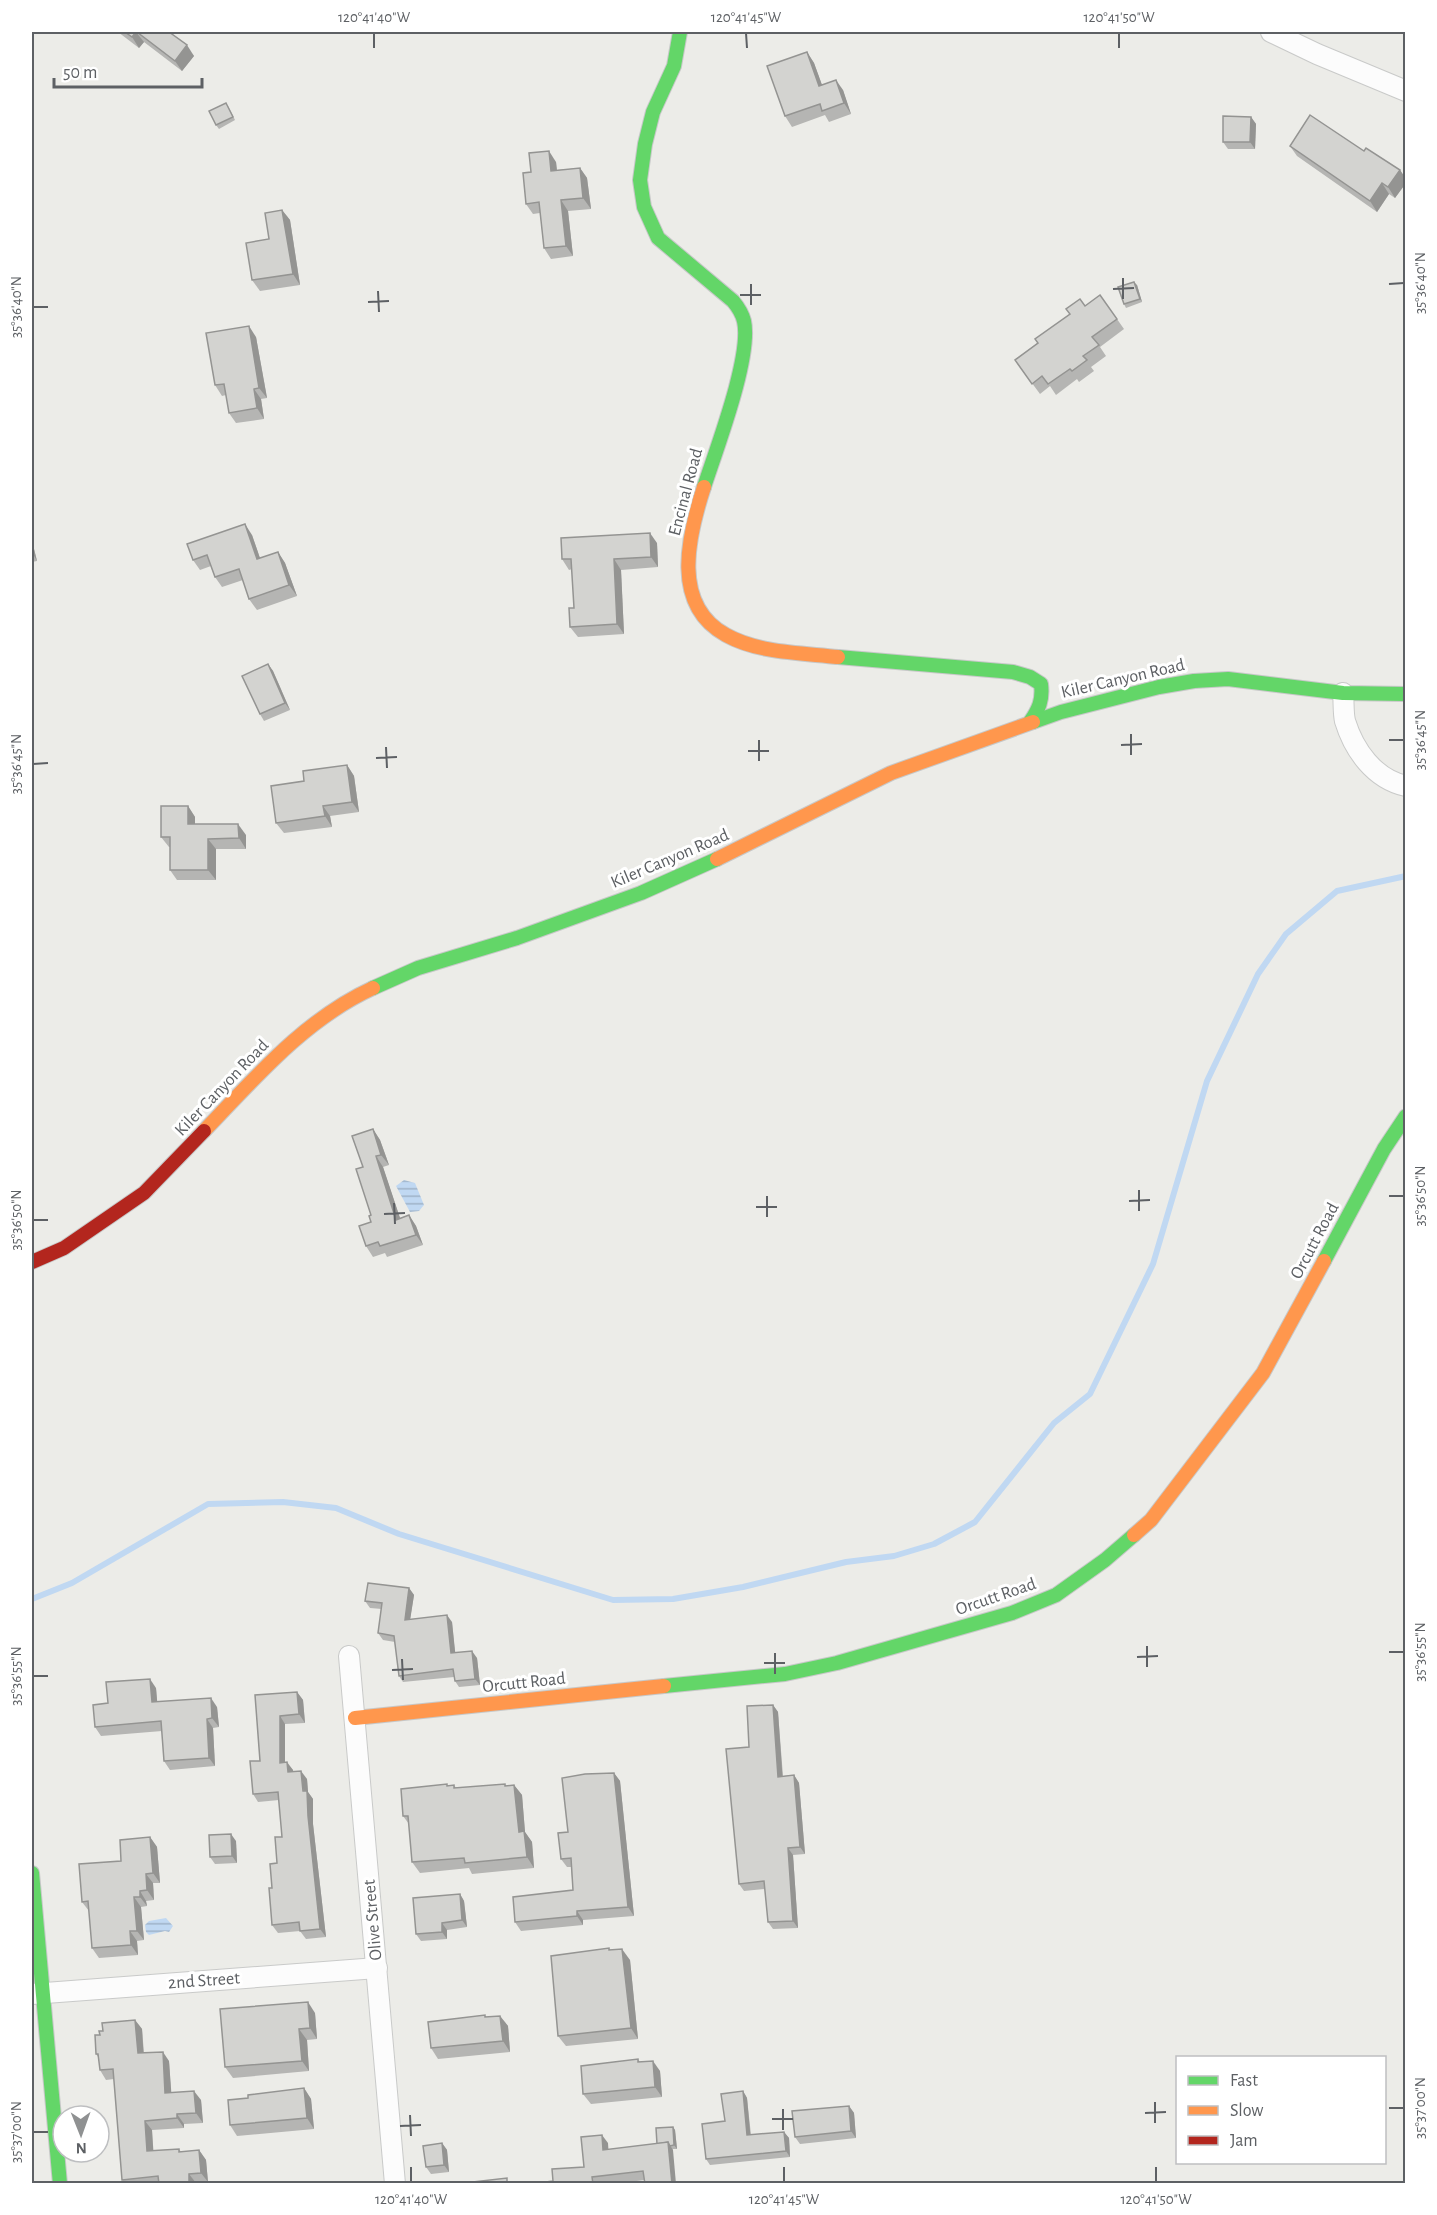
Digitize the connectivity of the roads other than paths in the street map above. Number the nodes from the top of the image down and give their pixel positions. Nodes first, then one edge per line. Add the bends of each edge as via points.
1 (680, 32) edge
2 (1271, 32) edge
3 (1406, 92) edge
4 (1343, 693) junction
5 (1406, 694) edge
6 (1030, 722) junction
7 (1406, 786) edge
8 (1406, 1116) edge
9 (32, 1262) edge
10 (349, 1656) dead end
11 (355, 1718) junction
12 (32, 1873) edge
13 (377, 1968) junction
14 (37, 1994) edge
15 (60, 2184) edge
16 (395, 2184) edge

1 - 6 street, Encinal Road via 674,66 653,112 645,144 640,180 644,207 658,238 739,307 745,327 743,356 690,538 688,573 694,604 703,620 724,635 746,643 839,658 1013,672 1030,677 1041,684 1042,692 1042,706
2 - 3 street
4 - 5 street, Kiler Canyon Road
4 - 6 street, Kiler Canyon Road via 1228,679 1194,681
4 - 7 street via 1345,720 1361,756 1375,771
6 - 9 street, Kiler Canyon Road via 891,773 641,893 517,938 418,968 345,1000 288,1045 144,1193 64,1248
8 - 11 street, Orcutt Road via 1384,1149 1263,1373 1151,1520 1106,1560 1056,1595 958,1630 785,1674
10 - 11 street, Olive Street
11 - 13 street, Olive Street
12 - 14 street
13 - 14 street, 2nd Street
13 - 16 street, Olive Street
14 - 15 street

